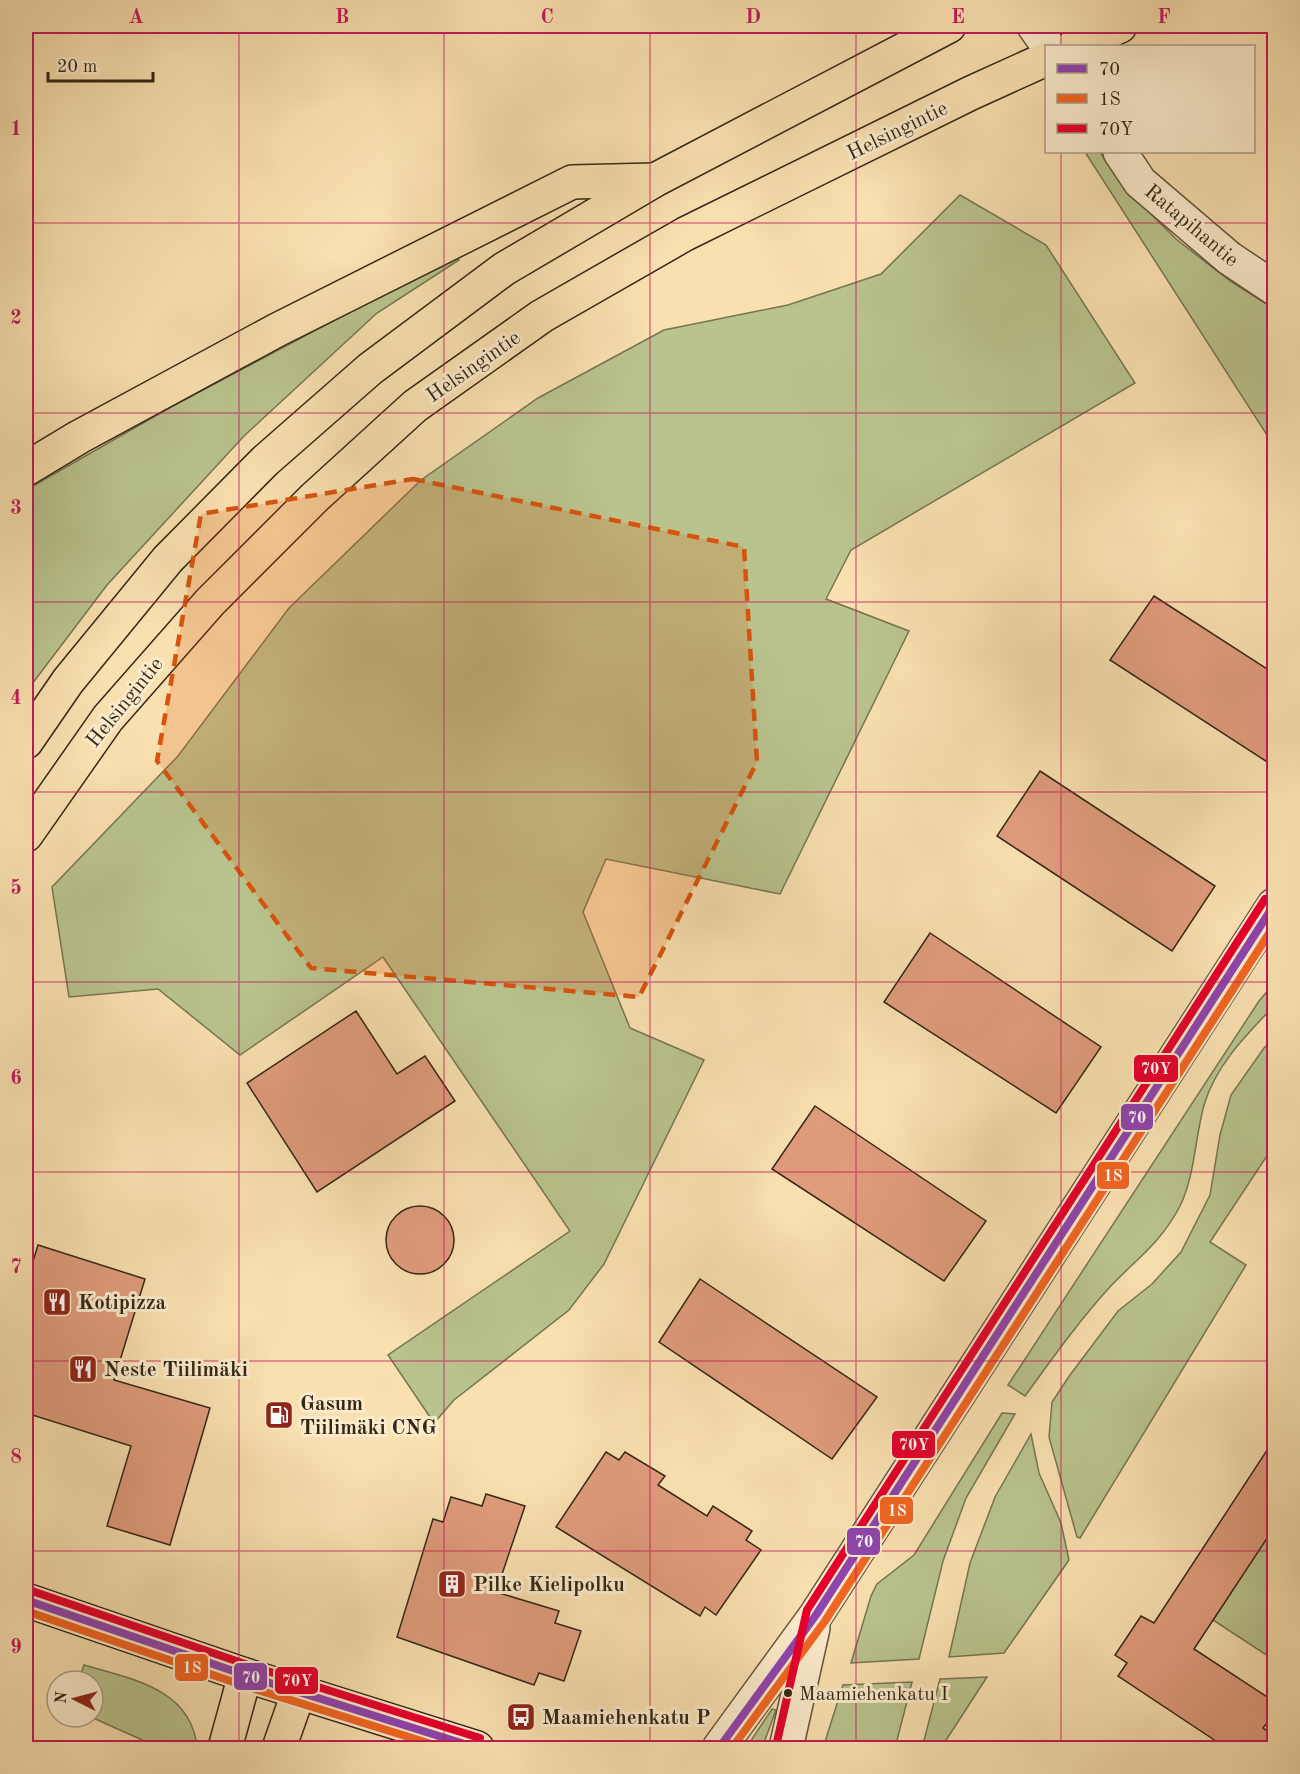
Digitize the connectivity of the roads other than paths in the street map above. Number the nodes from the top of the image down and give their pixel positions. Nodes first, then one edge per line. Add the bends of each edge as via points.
1 (1034, 26) edge
2 (1120, 26) edge
3 (938, 30) edge
4 (1065, 45) edge
5 (1070, 45) edge
6 (1045, 60) edge
7 (1121, 153) edge
8 (655, 180) junction
9 (1275, 288) edge
10 (26, 469) edge
11 (26, 742) edge
12 (26, 835) edge
13 (1275, 905) edge
14 (26, 1600) edge
15 (816, 1615) junction
16 (245, 1675) junction
17 (299, 1691) junction
18 (225, 1749) edge
19 (279, 1749) edge
20 (477, 1749) edge
21 (719, 1749) edge
22 (786, 1749) edge

1 - 4 street
2 - 5 main road
3 - 8 main road
6 - 12 main road, Helsingintie via 685,234 542,316 415,406 314,498 210,602 108,718
7 - 9 street, Ratapihantie via 1140,182 1229,258
8 - 10 main road via 572,182 277,330
8 - 11 main road via 504,269 370,369 265,461 168,559 68,681
13 - 15 street
14 - 16 main road
15 - 21 street
15 - 22 street
16 - 17 main road
16 - 18 main road
17 - 19 main road
17 - 20 main road

